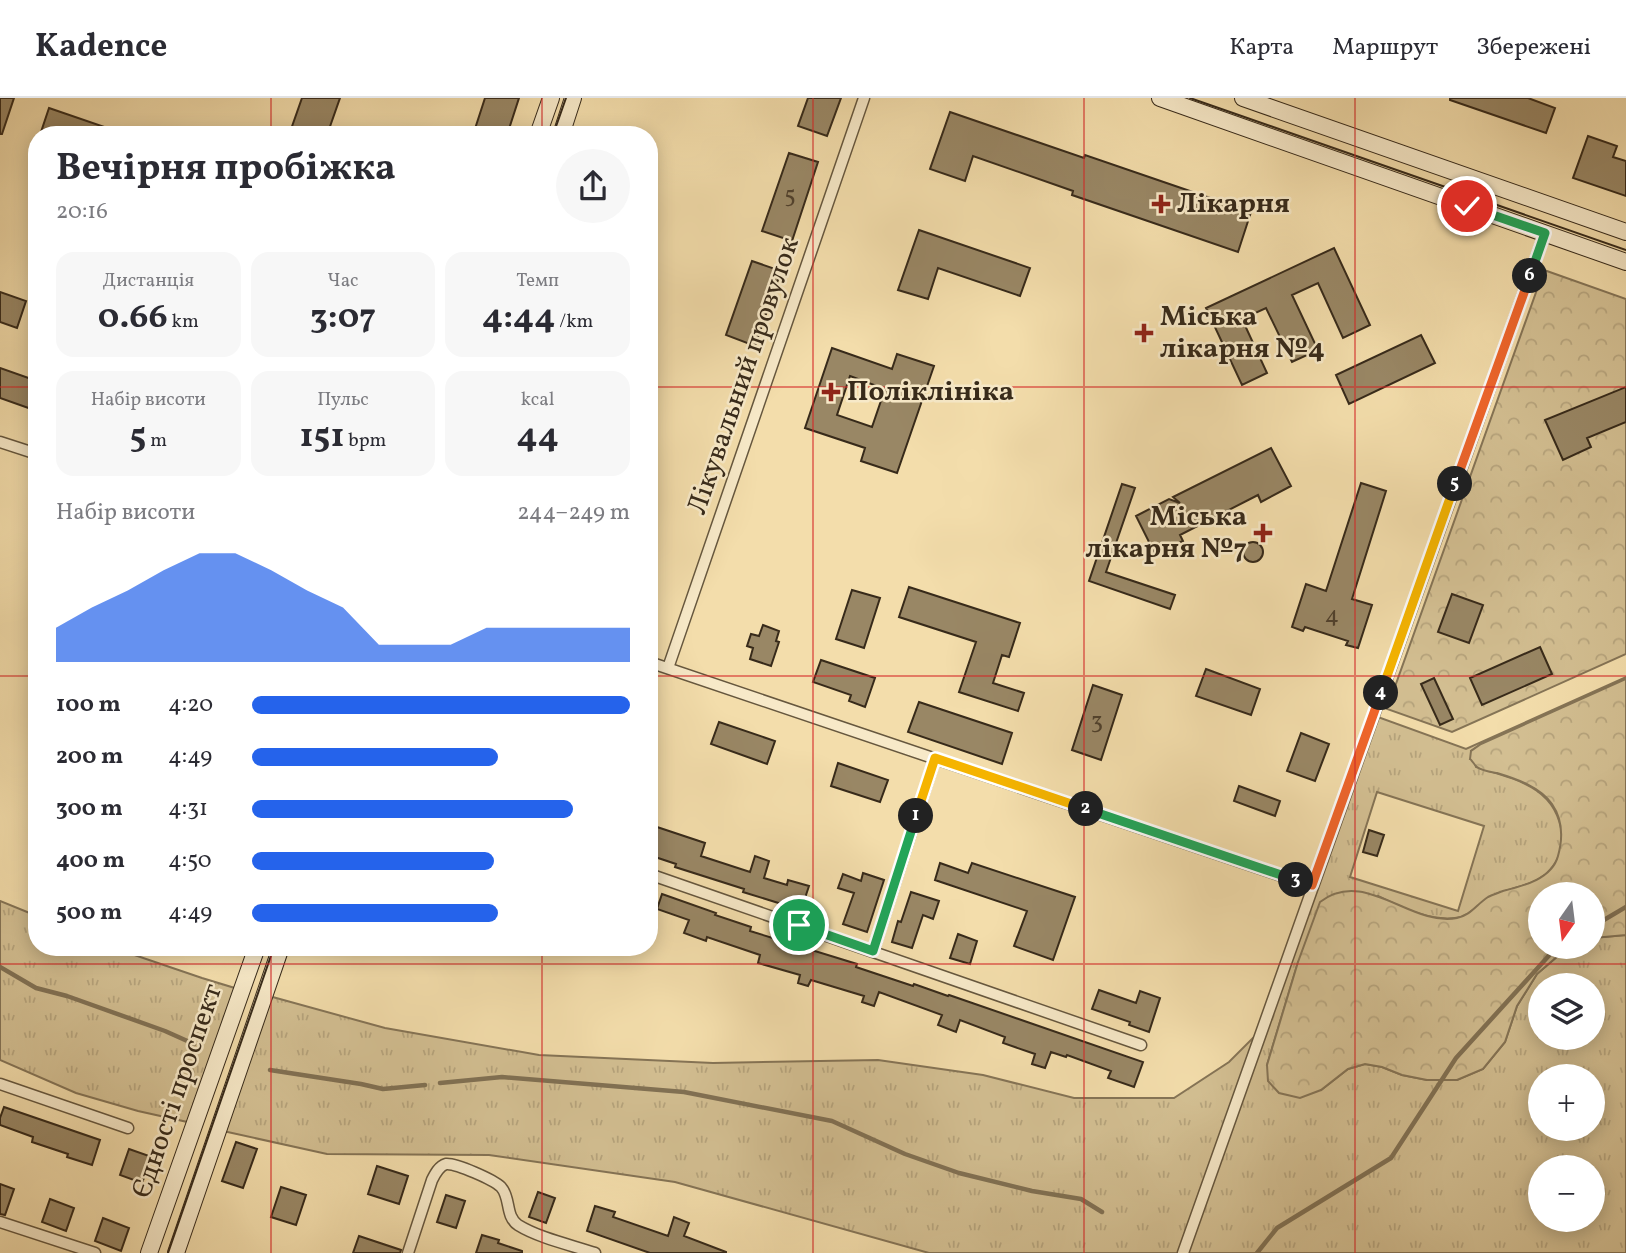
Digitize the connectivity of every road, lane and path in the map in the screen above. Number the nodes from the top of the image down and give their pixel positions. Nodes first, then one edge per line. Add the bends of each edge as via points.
1 (551, 98) edge
2 (573, 98) edge
3 (864, 98) edge
4 (1160, 98) edge
5 (1243, 98) edge
6 (541, 126) edge
7 (564, 126) edge
8 (1555, 207) junction
9 (1626, 232) edge
10 (1545, 233) junction
11 (1626, 262) edge
12 (0, 443) edge
13 (28, 451) edge
14 (658, 665) edge
15 (668, 668) junction
16 (935, 758) junction
17 (658, 877) edge
18 (1312, 885) junction
19 (873, 951) junction
20 (254, 956) edge
21 (278, 956) edge
22 (1141, 1045) dead end
23 (0, 1084) edge
24 (128, 1128) dead end
25 (0, 1222) edge
26 (95, 1253) edge
27 (149, 1253) edge
28 (176, 1253) edge
29 (408, 1253) edge
30 (595, 1253) edge
31 (1183, 1253) edge

1 - 6 street
2 - 7 street
3 - 15 street, Лікувальний провулок
4 - 10 street
5 - 8 street
8 - 9 street
8 - 10 street
10 - 11 street
10 - 18 street
12 - 13 street
14 - 15 street
15 - 16 street
16 - 18 street
16 - 19 street
17 - 19 street
18 - 31 street
19 - 22 street
20 - 27 street, Єдності проспект
21 - 28 street, Єдності проспект
23 - 24 street
25 - 26 street
29 - 30 street via 432,1180 442,1166 454,1165 496,1183 505,1193 516,1223

